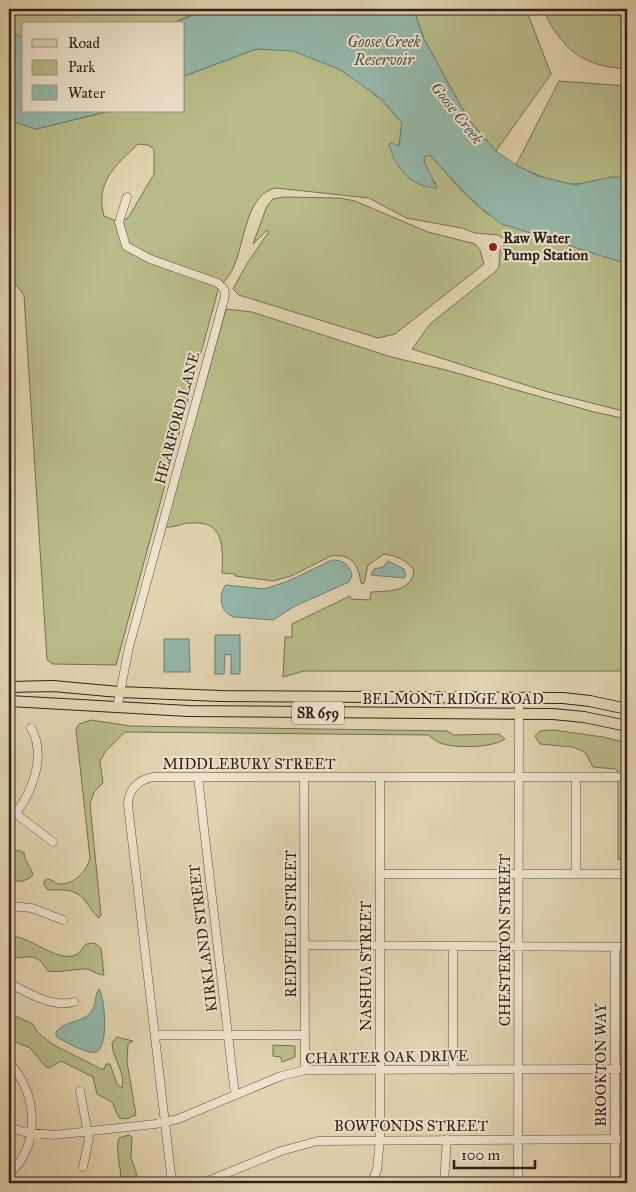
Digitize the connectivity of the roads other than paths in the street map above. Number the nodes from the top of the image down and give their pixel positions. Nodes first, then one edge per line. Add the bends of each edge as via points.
1 (127, 197) dead end
2 (9, 686) edge
3 (119, 692) junction
4 (279, 696) junction
5 (519, 698) junction
6 (9, 701) edge
7 (117, 708) junction
8 (627, 709) edge
9 (260, 713) junction
10 (518, 714) junction
11 (627, 726) edge
12 (31, 728) dead end
13 (519, 777) junction
14 (576, 777) junction
15 (617, 777) dead end
16 (198, 778) junction
17 (304, 778) junction
18 (380, 778) junction
19 (16, 814) junction
20 (9, 822) edge
21 (53, 842) dead end
22 (520, 873) junction
23 (380, 874) junction
24 (576, 874) junction
25 (624, 874) edge
26 (9, 906) edge
27 (63, 920) dead end
28 (305, 945) junction
29 (380, 945) junction
30 (453, 946) junction
31 (520, 946) junction
32 (615, 947) junction
33 (627, 947) edge
34 (9, 983) edge
35 (74, 1002) dead end
36 (155, 1034) junction
37 (229, 1035) junction
38 (305, 1035) junction
39 (9, 1063) edge
40 (615, 1069) junction
41 (627, 1069) edge
42 (305, 1070) junction
43 (380, 1070) junction
44 (453, 1070) junction
45 (518, 1070) junction
46 (80, 1090) dead end
47 (235, 1094) junction
48 (165, 1122) junction
49 (9, 1127) edge
50 (88, 1132) junction
51 (32, 1133) junction
52 (380, 1139) junction
53 (447, 1139) junction
54 (518, 1139) junction
55 (615, 1139) junction
56 (627, 1139) edge
57 (83, 1167) dead end
58 (9, 1174) edge
59 (172, 1183) edge
60 (203, 1183) edge
61 (371, 1183) edge
62 (444, 1183) edge
63 (518, 1183) edge
64 (615, 1183) edge

1 - 3 street, HEARFORD LANE via 119,222 126,246 150,259 218,283 225,296
2 - 3 main road, BELMONT RIDGE ROAD / SR 659
3 - 4 main road, BELMONT RIDGE ROAD / SR 659
3 - 7 street, HEARFORD LANE
4 - 5 main road, BELMONT RIDGE ROAD / SR 659
4 - 9 main road via 274,709
5 - 8 main road, BELMONT RIDGE ROAD / SR 659 via 590,701
5 - 10 street, CHESTERTON STREET
6 - 7 main road, BELMONT RIDGE ROAD / SR 659
7 - 9 main road, BELMONT RIDGE ROAD / SR 659
9 - 10 main road, BELMONT RIDGE ROAD / SR 659
10 - 11 main road, BELMONT RIDGE ROAD / SR 659 via 584,717
10 - 13 street, CHESTERTON STREET
12 - 19 street via 37,738 38,757 30,789
13 - 14 street, MIDDLEBURY STREET
13 - 18 street, MIDDLEBURY STREET
13 - 22 street, CHESTERTON STREET
14 - 15 street, MIDDLEBURY STREET
14 - 24 street
16 - 17 street, MIDDLEBURY STREET
16 - 36 street, MIDDLEBURY STREET via 147,779 135,786 128,799
16 - 37 street, KIRKLAND STREET
17 - 18 street, MIDDLEBURY STREET
17 - 28 street, REDFIELD STREET
18 - 23 street, NASHUA STREET
19 - 20 street
19 - 21 street
22 - 23 street
22 - 24 street
22 - 31 street, CHESTERTON STREET
23 - 29 street, NASHUA STREET
24 - 25 street
26 - 27 street via 32,908
28 - 29 street
28 - 38 street, REDFIELD STREET
29 - 30 street
29 - 43 street, NASHUA STREET
30 - 31 street
30 - 44 street
31 - 32 street
31 - 45 street, CHESTERTON STREET
32 - 33 street
32 - 40 street, BROOKTON WAY
34 - 35 street via 53,1003 64,1005
36 - 37 street
36 - 48 street, MIDDLEBURY STREET
37 - 38 street
37 - 47 street, KIRKLAND STREET
38 - 42 street, REDFIELD STREET
39 - 51 street via 24,1087
40 - 41 street, CHARTER OAK DRIVE
40 - 45 street, CHARTER OAK DRIVE
40 - 55 street, BROOKTON WAY
42 - 43 street, CHARTER OAK DRIVE
42 - 47 street, CHARTER OAK DRIVE
43 - 44 street, CHARTER OAK DRIVE
43 - 52 street, NASHUA STREET
44 - 45 street, CHARTER OAK DRIVE
45 - 54 street, CHESTERTON STREET
46 - 50 street
47 - 48 street, CHARTER OAK DRIVE
48 - 50 street, CHARTER OAK DRIVE
48 - 59 street, MIDDLEBURY STREET
49 - 51 street, CHARTER OAK DRIVE
50 - 51 street, CHARTER OAK DRIVE
50 - 57 street
51 - 58 street via 22,1160
52 - 53 street, BOWFONDS STREET
52 - 60 street, BOWFONDS STREET via 305,1143
52 - 61 street, NASHUA STREET via 377,1170
53 - 54 street, BOWFONDS STREET
53 - 62 street
54 - 55 street, BOWFONDS STREET
54 - 63 street, CHESTERTON STREET
55 - 56 street, BOWFONDS STREET
55 - 64 street, BROOKTON WAY

